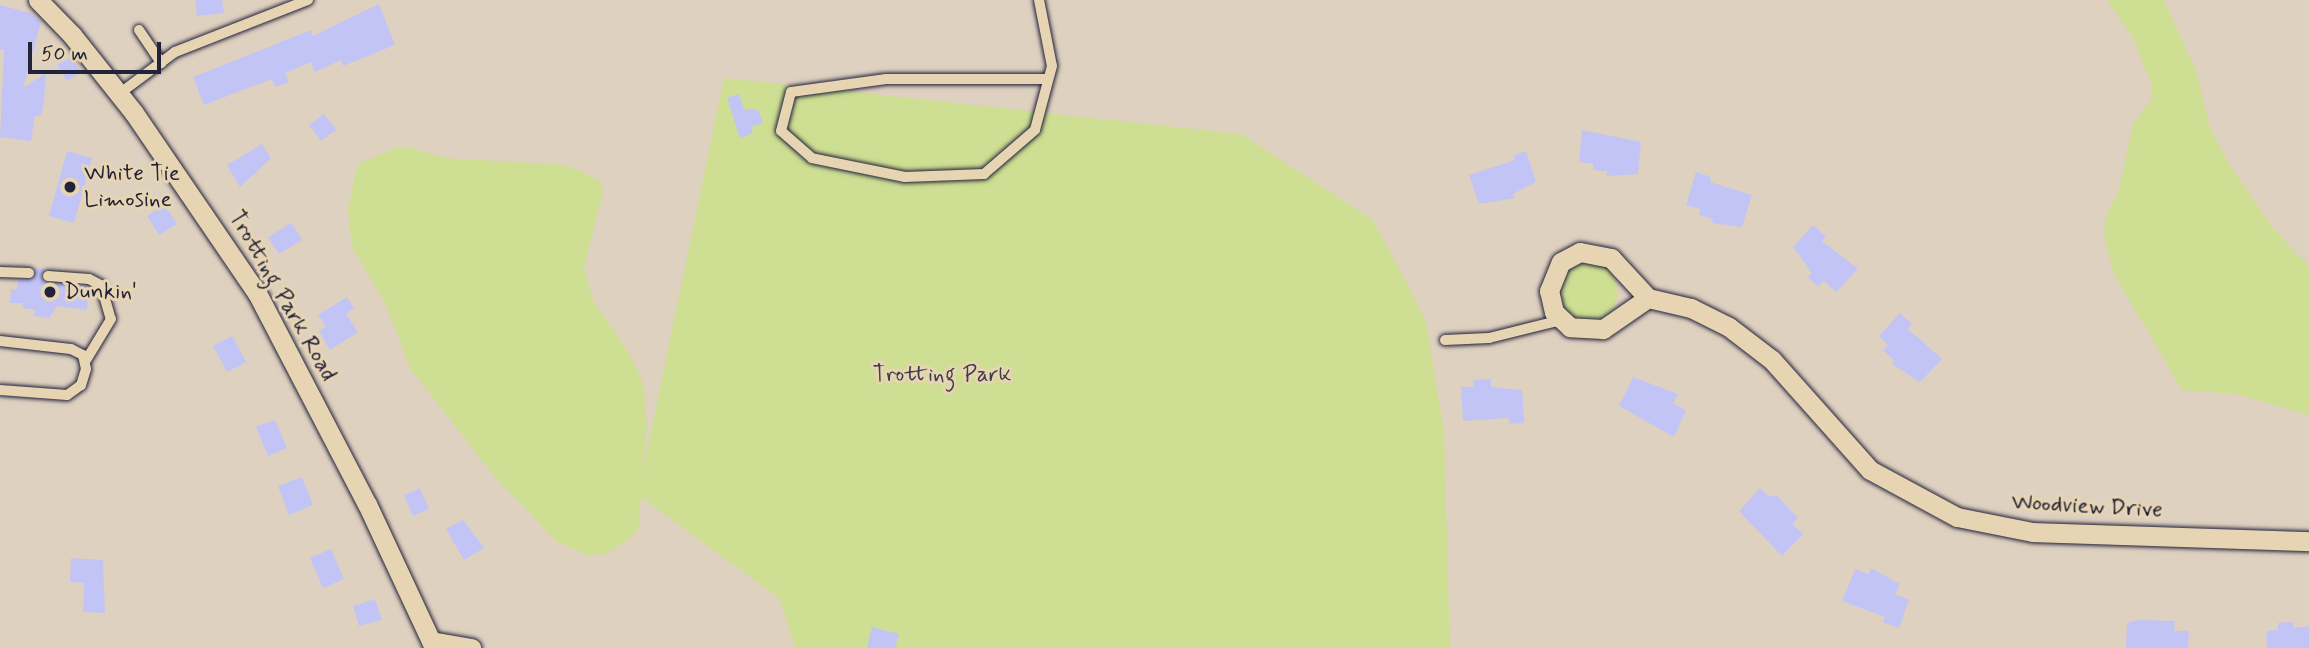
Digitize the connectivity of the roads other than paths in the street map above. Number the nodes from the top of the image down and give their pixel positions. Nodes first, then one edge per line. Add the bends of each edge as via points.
1 (38, 0) edge
2 (308, 0) edge
3 (1039, 0) edge
4 (139, 30) dead end
5 (161, 63) junction
6 (1048, 79) junction
7 (119, 94) junction
8 (0, 272) edge
9 (29, 273) dead end
10 (48, 276) dead end
11 (1648, 298) junction
12 (1561, 320) junction
13 (1445, 340) dead end
14 (0, 341) edge
15 (85, 362) junction
16 (0, 390) edge
17 (2309, 541) edge
18 (433, 644) edge
19 (471, 648) edge

1 - 7 street, Trotting Park Road
2 - 5 lane via 175,52
3 - 6 lane via 1052,66
4 - 5 lane
5 - 7 lane
6 - 6 lane via 886,79 790,92 781,131 812,158 905,177 984,174 1035,130
7 - 18 street, Trotting Park Road via 257,293 361,492
8 - 9 lane
10 - 15 lane via 89,278 101,285 111,319
11 - 12 street via 1603,329 1581,330
11 - 12 street via 1611,258 1580,252 1561,262 1550,281 1550,302
11 - 17 street, Woodview Drive via 1691,308 1729,327 1772,360 1870,470 1957,517 2033,532
12 - 13 lane via 1489,338
14 - 15 lane via 71,349
15 - 16 lane via 85,375 75,391 48,396
18 - 19 street

